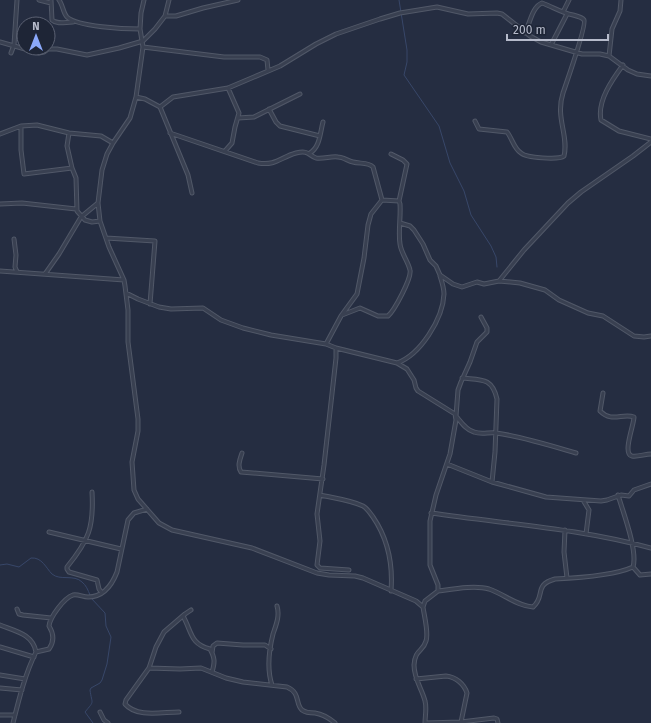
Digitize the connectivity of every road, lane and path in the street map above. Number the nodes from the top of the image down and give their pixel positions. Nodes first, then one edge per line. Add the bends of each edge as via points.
1 (17, 0) edge
2 (39, 0) edge
3 (60, 0) edge
4 (144, 0) edge
5 (169, 0) edge
6 (238, 0) edge
7 (569, 0) edge
8 (621, 0) edge
9 (51, 2) edge
10 (563, 12) junction
11 (567, 14) junction
12 (165, 16) junction
13 (73, 22) dead end
14 (140, 29) junction
15 (525, 33) junction
16 (143, 41) junction
17 (0, 42) edge
18 (14, 45) junction
19 (551, 45) junction
20 (144, 48) junction
21 (576, 52) junction
22 (11, 53) dead end
23 (609, 56) junction
24 (622, 65) junction
25 (268, 70) junction
26 (651, 76) edge
27 (228, 88) junction
28 (300, 94) dead end
29 (136, 98) junction
30 (160, 107) junction
31 (270, 109) junction
32 (238, 118) junction
33 (475, 121) dead end
34 (323, 122) dead end
35 (21, 126) junction
36 (69, 133) junction
37 (170, 133) junction
38 (0, 134) edge
39 (320, 136) junction
40 (651, 139) edge
41 (651, 142) edge
42 (113, 143) junction
43 (225, 152) junction
44 (310, 153) junction
45 (391, 154) dead end
46 (72, 168) junction
47 (192, 193) dead end
48 (382, 200) junction
49 (399, 202) junction
50 (98, 203) junction
51 (0, 204) edge
52 (76, 209) junction
53 (81, 217) junction
54 (100, 221) junction
55 (400, 223) junction
56 (106, 238) junction
57 (14, 239) dead end
58 (0, 271) edge
59 (17, 272) junction
60 (45, 274) junction
61 (440, 275) junction
62 (124, 280) junction
63 (500, 282) junction
64 (126, 293) junction
65 (150, 304) junction
66 (341, 316) junction
67 (482, 317) dead end
68 (651, 336) edge
69 (326, 344) junction
70 (336, 348) junction
71 (397, 363) junction
72 (462, 378) junction
73 (603, 393) dead end
74 (456, 416) junction
75 (495, 432) junction
76 (242, 453) dead end
77 (576, 454) dead end
78 (651, 454) edge
79 (447, 464) junction
80 (323, 479) junction
81 (492, 482) junction
82 (651, 484) edge
83 (92, 492) dead end
84 (320, 495) junction
85 (618, 495) junction
86 (582, 499) junction
87 (147, 509) junction
88 (431, 513) junction
89 (565, 530) junction
90 (49, 532) dead end
91 (586, 534) junction
92 (86, 541) junction
93 (631, 542) junction
94 (651, 548) edge
95 (121, 549) junction
96 (633, 566) junction
97 (349, 570) dead end
98 (651, 574) edge
99 (567, 578) junction
100 (438, 590) junction
101 (391, 592) junction
102 (102, 593) junction
103 (277, 606) dead end
104 (422, 607) junction
105 (17, 609) dead end
106 (191, 610) dead end
107 (183, 616) junction
108 (51, 618) junction
109 (0, 625) edge
110 (0, 647) edge
111 (271, 649) junction
112 (36, 652) junction
113 (212, 653) junction
114 (34, 657) junction
115 (150, 668) junction
116 (212, 672) junction
117 (0, 675) edge
118 (25, 679) junction
119 (416, 679) junction
120 (272, 685) junction
121 (0, 688) edge
122 (22, 690) junction
123 (100, 712) dead end
124 (179, 712) dead end
125 (0, 715) edge
126 (15, 715) junction
127 (461, 722) junction
128 (13, 723) edge
129 (108, 723) edge
130 (335, 723) edge
131 (425, 723) edge
132 (498, 723) edge

1 - 18 street
2 - 9 street
3 - 14 street via 66,16 76,22 103,27
4 - 14 street
5 - 12 street
6 - 12 street via 176,16
7 - 10 street
8 - 23 street via 620,11 612,29
9 - 13 street via 53,21
10 - 11 street
10 - 15 street via 540,4 534,11
11 - 19 street
11 - 21 street via 581,18 585,24
12 - 16 street
14 - 16 street
15 - 19 street
15 - 25 street via 502,14 468,14 431,7 380,19 336,34 280,66
16 - 18 street via 87,55 57,49 39,53
16 - 20 street
17 - 18 street
18 - 22 street
19 - 21 street
20 - 25 street via 224,57 260,57 267,60
20 - 29 street
21 - 23 street
21 - 33 street via 559,109 565,148 563,158 524,155 507,132 479,129
23 - 24 street
24 - 26 street via 637,74
24 - 40 street via 602,101 601,120 619,132
25 - 27 street
27 - 30 street via 173,97
27 - 32 street via 239,113
28 - 31 street
29 - 30 street
29 - 42 street via 130,118
30 - 37 street
31 - 32 street via 254,117
31 - 39 street via 280,126
32 - 43 street via 231,146
34 - 39 street
35 - 36 street via 37,125
35 - 38 street
35 - 46 street via 24,174
36 - 42 street via 102,136
36 - 46 street via 67,146
37 - 43 street
37 - 47 street via 188,175
39 - 44 street via 316,148
41 - 63 street via 568,203 524,250
42 - 50 street via 102,170
43 - 44 street via 265,164 278,162 297,153
44 - 48 street via 315,157 338,157 371,165
45 - 49 street via 407,164
46 - 52 street via 76,178
48 - 49 street
48 - 66 street via 371,214 357,294
49 - 55 street
50 - 53 street
50 - 54 street
51 - 52 street via 22,203
52 - 53 street
53 - 54 street via 89,222
53 - 60 street
54 - 56 street
55 - 61 street via 410,226 418,234
55 - 66 street via 400,248 411,272 392,313 383,316 360,308
56 - 62 street
56 - 65 street via 155,241
57 - 59 street
58 - 59 street
59 - 60 street
60 - 62 street
61 - 63 street via 462,287 477,282
61 - 71 street via 444,295 434,325 415,353 405,361
62 - 64 street
63 - 68 street via 513,282 545,290 558,300 588,313 603,316 634,336
64 - 65 street
64 - 87 street via 128,342 138,419 132,462 134,490
65 - 69 street via 171,309 202,308 221,320 243,328
66 - 69 street
67 - 72 street via 487,332 477,342
69 - 70 street
70 - 71 street
70 - 80 street
71 - 74 street via 407,369 418,391
72 - 74 street via 458,390
72 - 75 street via 484,380 493,386 497,399
73 - 78 street via 600,411 602,413 615,418 634,417 628,454
74 - 75 street via 472,432
74 - 79 street
75 - 77 street
75 - 81 street
76 - 80 street via 239,465 241,472
79 - 81 street
79 - 88 street
80 - 84 street
81 - 86 street via 541,496
82 - 85 street via 637,489 629,496
83 - 92 street via 92,518
84 - 97 street via 317,514 320,541 317,565 320,568
84 - 101 street via 364,506 369,512 381,530 388,550
85 - 86 street via 601,501
85 - 93 street
86 - 91 street via 589,510
87 - 95 street via 134,513 128,520
87 - 101 street via 159,524 172,530 252,548 317,573 363,578
88 - 89 street
88 - 100 street via 430,565
89 - 91 street
89 - 99 street
90 - 92 street
91 - 93 street
92 - 95 street
92 - 102 street via 67,566 67,570 97,580
93 - 94 street
93 - 96 street
95 - 102 street via 114,579
96 - 98 street via 640,575
96 - 99 street via 626,570 594,576
99 - 100 street via 544,583 533,607 522,605 489,589
100 - 104 street
101 - 104 street via 416,601
102 - 108 street via 91,597 74,594
103 - 111 street via 278,614
104 - 119 street via 427,636 426,642 415,657
105 - 108 street via 22,615
106 - 107 street
107 - 113 street via 196,644 210,649
107 - 115 street via 159,639
108 - 112 street via 51,646 49,649
109 - 112 street via 28,637 33,642
110 - 114 street
111 - 113 street via 265,645 217,643 213,646
111 - 120 street
112 - 114 street
113 - 116 street via 215,664
114 - 118 street
115 - 116 street via 201,668
115 - 124 street via 125,704 134,711 144,713
116 - 120 street via 243,682
117 - 118 street
118 - 122 street
119 - 127 street via 451,676 459,682 467,694
119 - 131 street via 426,702
120 - 130 street via 292,689 303,711 320,714
121 - 122 street
122 - 126 street
123 - 129 street
125 - 126 street
126 - 128 street
127 - 131 street
127 - 132 street via 494,718

